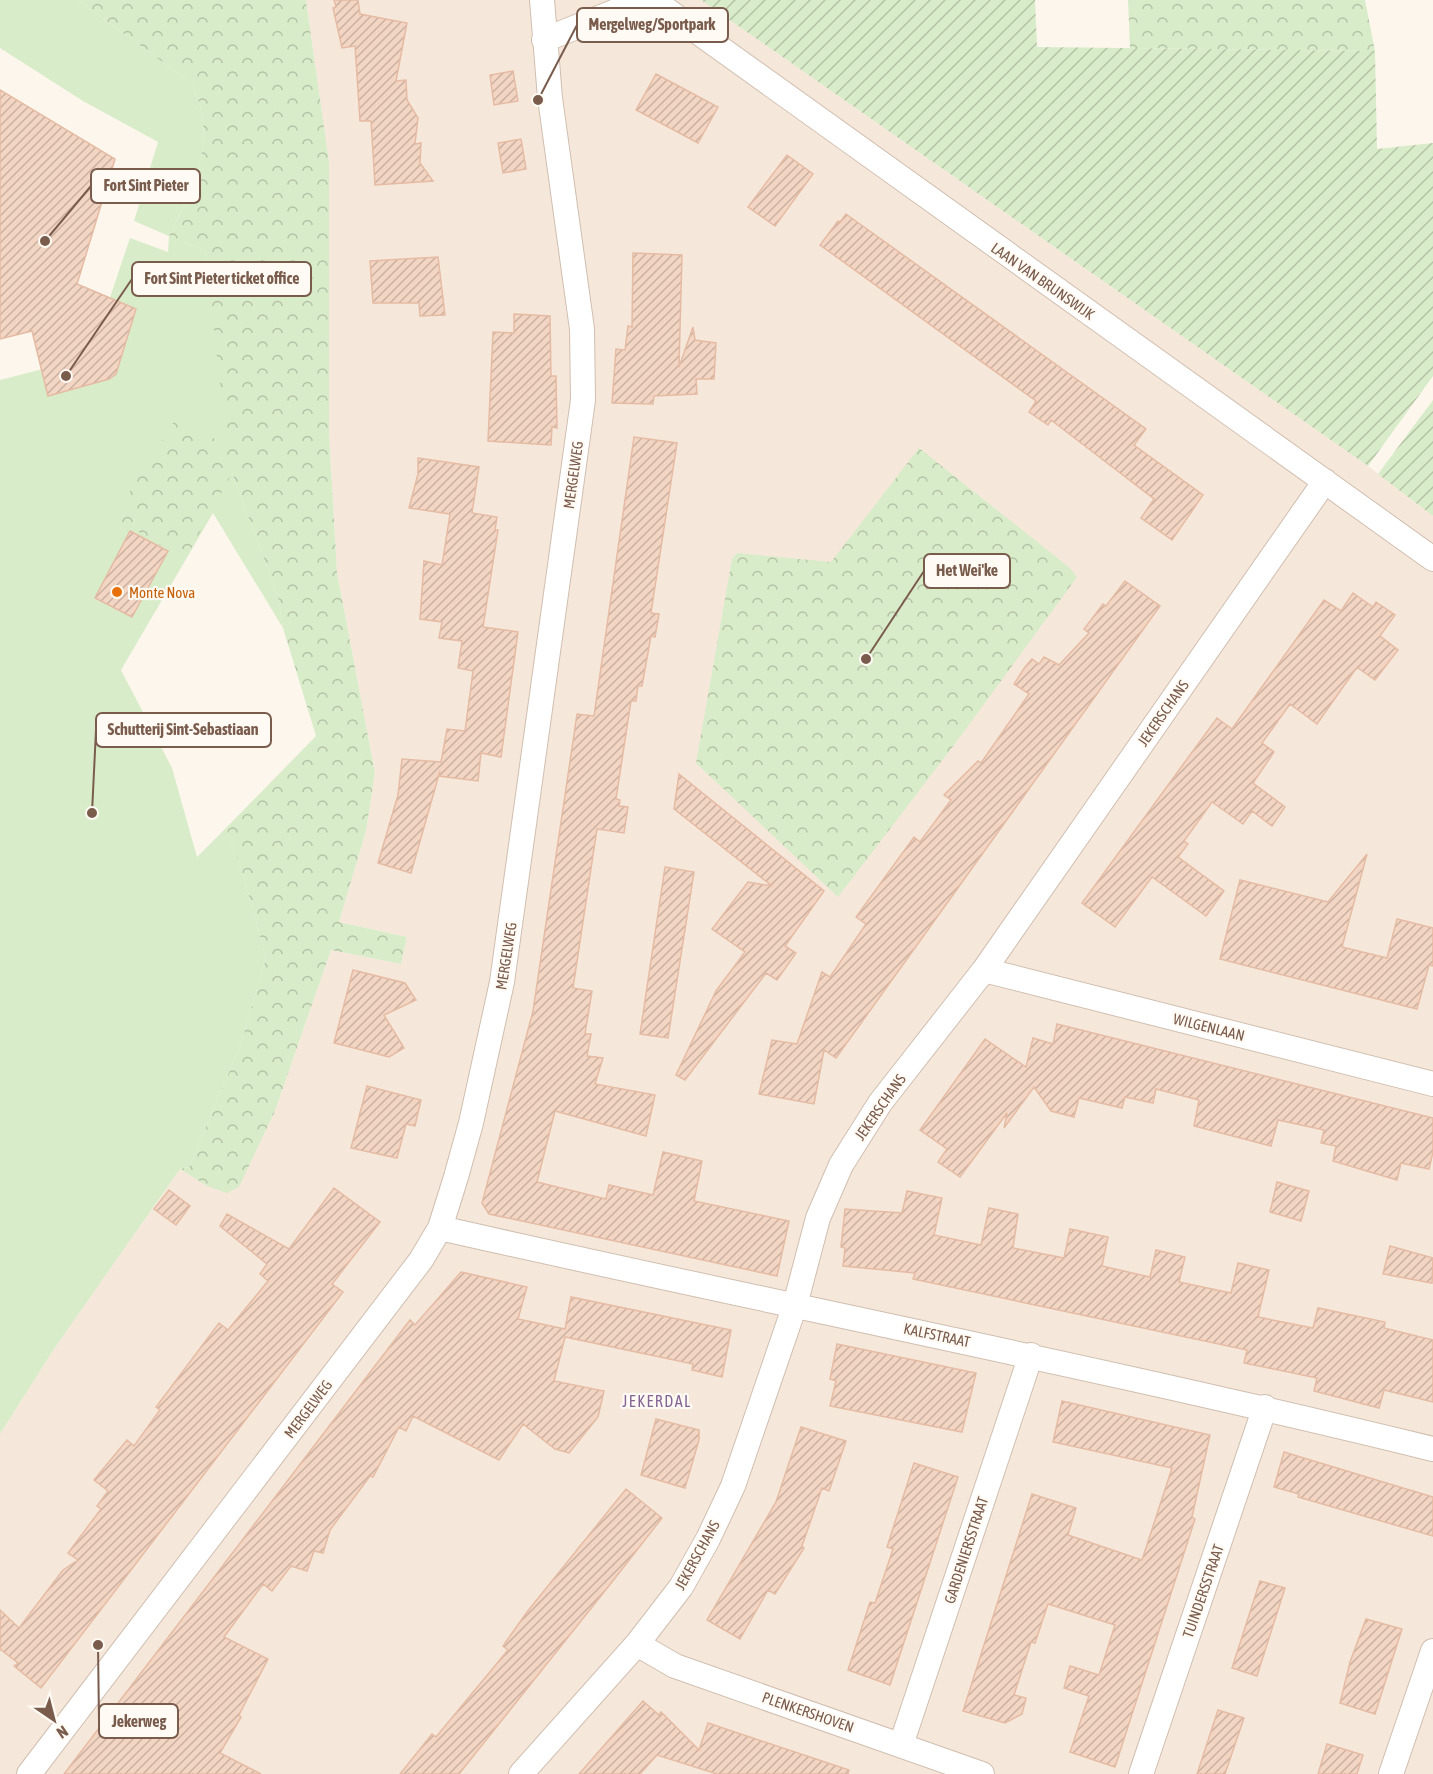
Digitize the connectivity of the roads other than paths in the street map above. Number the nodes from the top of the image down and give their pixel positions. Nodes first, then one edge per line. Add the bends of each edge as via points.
1 (542, 0) edge
2 (654, 1) edge
3 (544, 40) junction
4 (1325, 481) junction
5 (1433, 559) edge
6 (984, 970) junction
7 (1433, 1084) edge
8 (440, 1228) junction
9 (795, 1305) junction
10 (1031, 1355) junction
11 (1265, 1407) junction
12 (1433, 1449) edge
13 (637, 1644) junction
14 (1433, 1651) edge
15 (901, 1745) junction
16 (29, 1774) edge
17 (521, 1774) edge
18 (982, 1774) edge
19 (1141, 1774) edge
20 (1390, 1774) edge

1 - 3 street, MERGELWEG
2 - 3 street, LAAN VAN BRUNSWIJK via 621,9
2 - 4 street, LAAN VAN BRUNSWIJK
3 - 8 street, MERGELWEG via 582,329 583,400 502,982 471,1123
4 - 5 street, LAAN VAN BRUNSWIJK
4 - 6 street, JEKERSCHANS
6 - 7 street, WILGENLAAN
6 - 9 street, JEKERSCHANS via 880,1103 841,1165 818,1218
8 - 9 street, KALFSTRAAT
8 - 16 street, MERGELWEG via 405,1282
9 - 10 street, KALFSTRAAT
9 - 13 street, JEKERSCHANS via 733,1486 681,1587
10 - 11 street, KALFSTRAAT
10 - 15 street, GARDENIERSSTRAAT
11 - 12 street, KALFSTRAAT
11 - 19 street, TUINDERSSTRAAT
13 - 15 street, PLENKERSHOVEN via 675,1666
13 - 17 street, JEKERSCHANS
14 - 20 street
15 - 18 street, PLENKERSHOVEN

